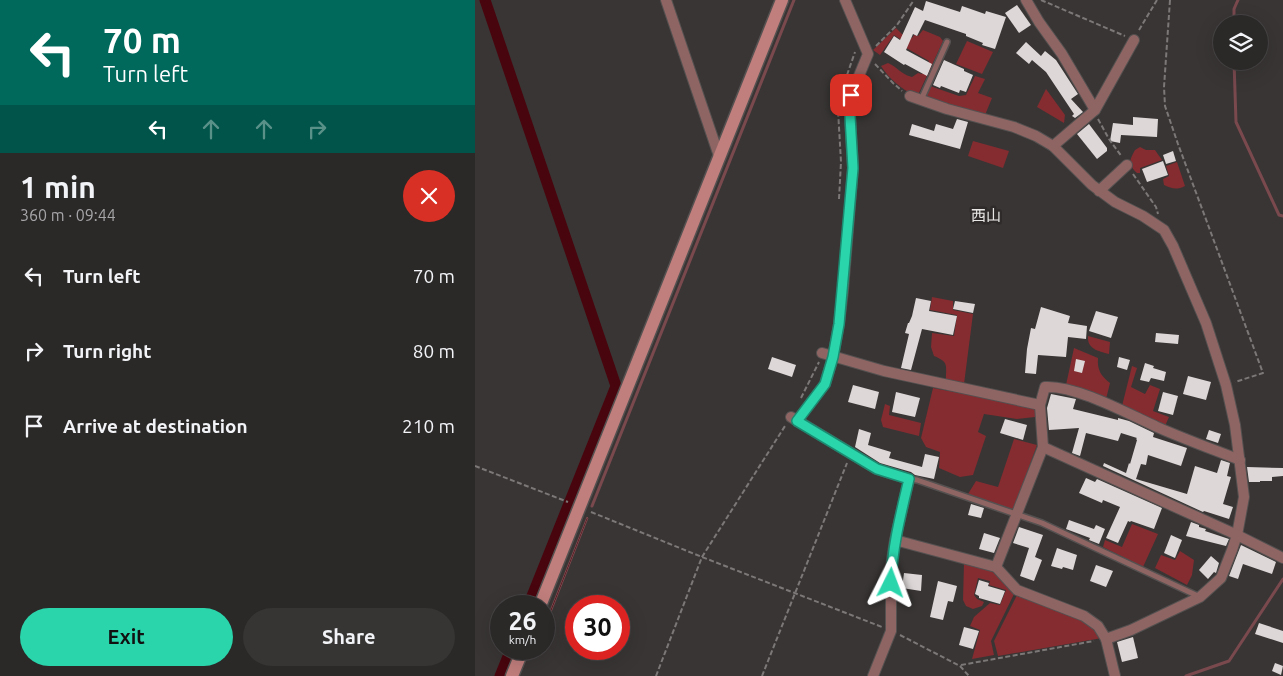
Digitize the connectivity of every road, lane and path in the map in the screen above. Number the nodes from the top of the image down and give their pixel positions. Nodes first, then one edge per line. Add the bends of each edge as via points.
1 (666, 0) edge
2 (782, 0) edge
3 (845, 0) edge
4 (914, 0) edge
5 (1026, 0) edge
6 (1041, 0) edge
7 (1157, 0) edge
8 (1170, 0) edge
9 (862, 38) junction
10 (1134, 40) junction
11 (947, 42) dead end
12 (867, 54) junction
13 (845, 81) dead end
14 (910, 96) joint
15 (921, 100) junction
16 (839, 103) dead end
17 (1095, 110) junction
18 (1053, 146) junction
19 (719, 156) junction
20 (1127, 165) dead end
21 (1099, 191) junction
22 (839, 207) dead end
23 (827, 355) junction
24 (1226, 385) junction
25 (1039, 405) junction
26 (794, 419) junction
27 (1043, 447) junction
28 (851, 454) junction
29 (1239, 460) junction
30 (475, 466) edge
31 (909, 479) junction
32 (566, 501) dead end
33 (580, 507) junction
34 (1017, 514) junction
35 (1237, 535) junction
36 (895, 540) junction
37 (702, 557) junction
38 (1283, 558) edge
39 (996, 567) junction
40 (794, 593) junction
41 (544, 595) edge
42 (1199, 597) junction
43 (891, 631) junction
44 (1106, 639) junction
45 (519, 660) edge
46 (960, 666) junction
47 (512, 676) edge
48 (656, 676) edge
49 (762, 676) edge
50 (873, 676) edge
51 (969, 676) edge
52 (1115, 676) edge

1 - 19 street
2 - 19 street
3 - 9 street
4 - 12 path via 897,25
5 - 17 street
6 - 10 path
7 - 10 path
8 - 24 path via 1165,106 1263,373
9 - 12 street
9 - 13 path
10 - 17 street
11 - 15 lane
12 - 14 path via 888,79
12 - 23 street via 851,95 853,168 843,290 839,324
14 - 15 street
15 - 18 street via 1015,127
16 - 22 path
17 - 18 street
18 - 21 street
19 - 33 street
20 - 21 street
21 - 24 street via 1163,230 1206,323
23 - 25 street via 883,371
23 - 26 path via 815,371
23 - 26 street via 825,384
24 - 29 street
25 - 27 street
25 - 29 street via 1045,387 1054,386 1088,396
26 - 28 street
26 - 37 path
27 - 34 street
27 - 35 street
28 - 31 street via 877,469
28 - 40 path
29 - 35 street via 1244,497
30 - 32 path
31 - 34 lane
31 - 36 street
33 - 37 path
33 - 41 street
34 - 39 street
34 - 42 lane
35 - 38 street
35 - 42 street via 1221,578
36 - 39 street
36 - 43 street via 891,567
37 - 40 path
37 - 48 path
39 - 44 street via 1017,590 1084,616 1098,626
40 - 43 path
40 - 49 path
42 - 44 street
43 - 46 path
43 - 50 street
44 - 46 path
44 - 52 street
45 - 47 street
46 - 51 path

